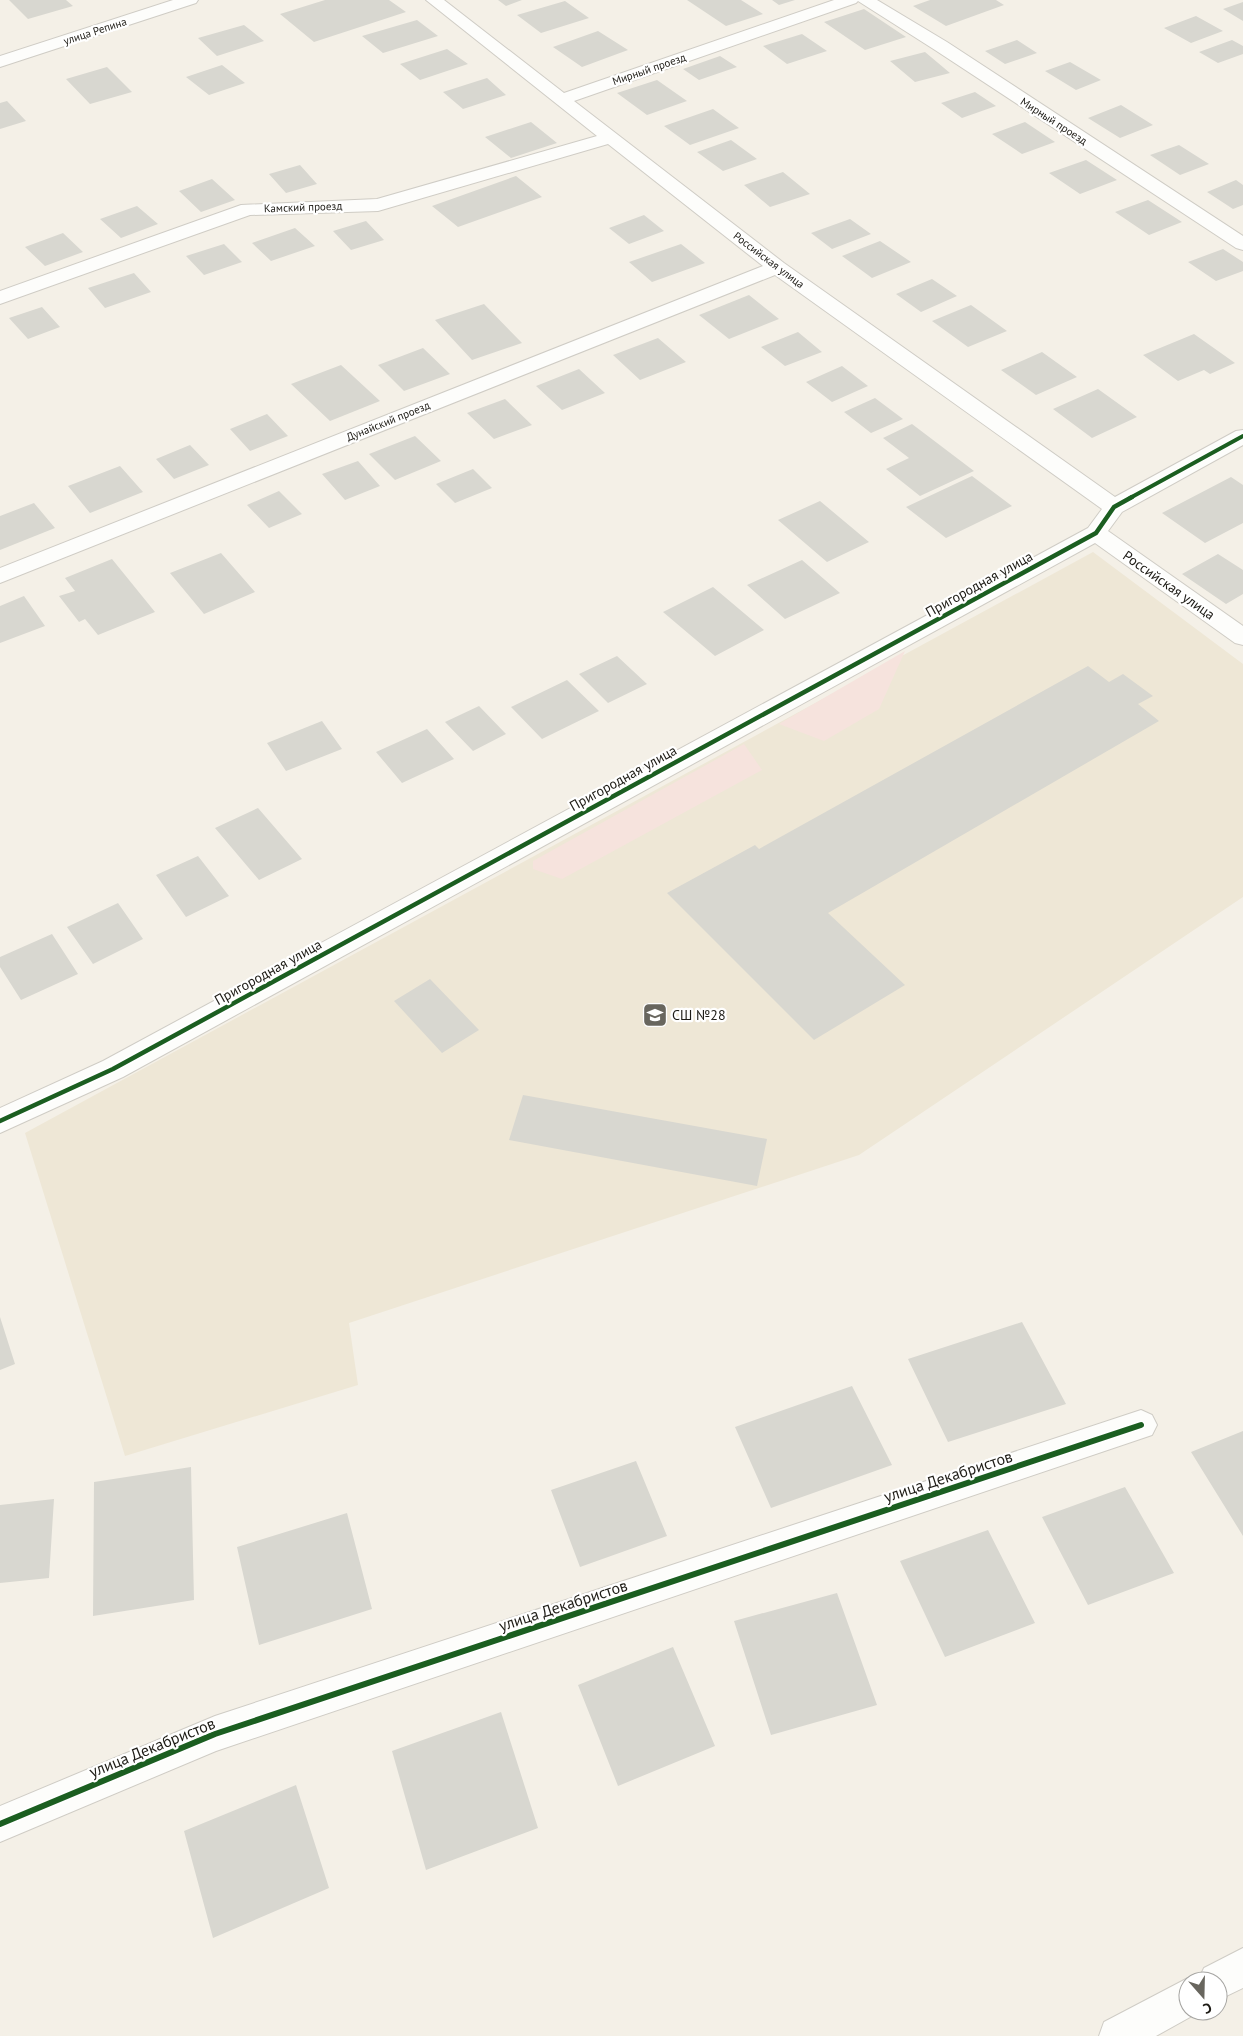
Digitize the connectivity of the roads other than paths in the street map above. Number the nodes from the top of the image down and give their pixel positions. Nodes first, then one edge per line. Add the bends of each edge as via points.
1 (190, 0) edge
2 (434, 0) edge
3 (850, 0) edge
4 (865, 0) edge
5 (0, 62) edge
6 (562, 99) junction
7 (612, 136) junction
8 (1243, 244) edge
9 (777, 267) junction
10 (0, 298) edge
11 (1243, 436) edge
12 (1114, 507) junction
13 (1096, 533) junction
14 (0, 576) edge
15 (1243, 637) edge
16 (0, 1121) edge
17 (1141, 1425) dead end
18 (0, 1824) edge
19 (1243, 1966) edge
20 (1228, 1975) edge
21 (1178, 2003) edge
22 (1118, 2036) edge

1 - 5 street, улица Репина
2 - 6 street, Российская улица
3 - 6 street, Мирный проезд
4 - 8 street, Мирный проезд via 941,46
6 - 7 street, Российская улица
7 - 9 street, Российская улица
7 - 10 street, Камский проезд via 378,205 248,208
9 - 12 street, Российская улица
9 - 14 street, Дунайский проезд
11 - 12 street, Пригородная улица
12 - 13 street, Пригородная улица
13 - 15 street, Российская улица
13 - 16 street, Пригородная улица via 114,1069
17 - 18 street, улица Декабристов via 215,1734
19 - 20 street
21 - 22 street

